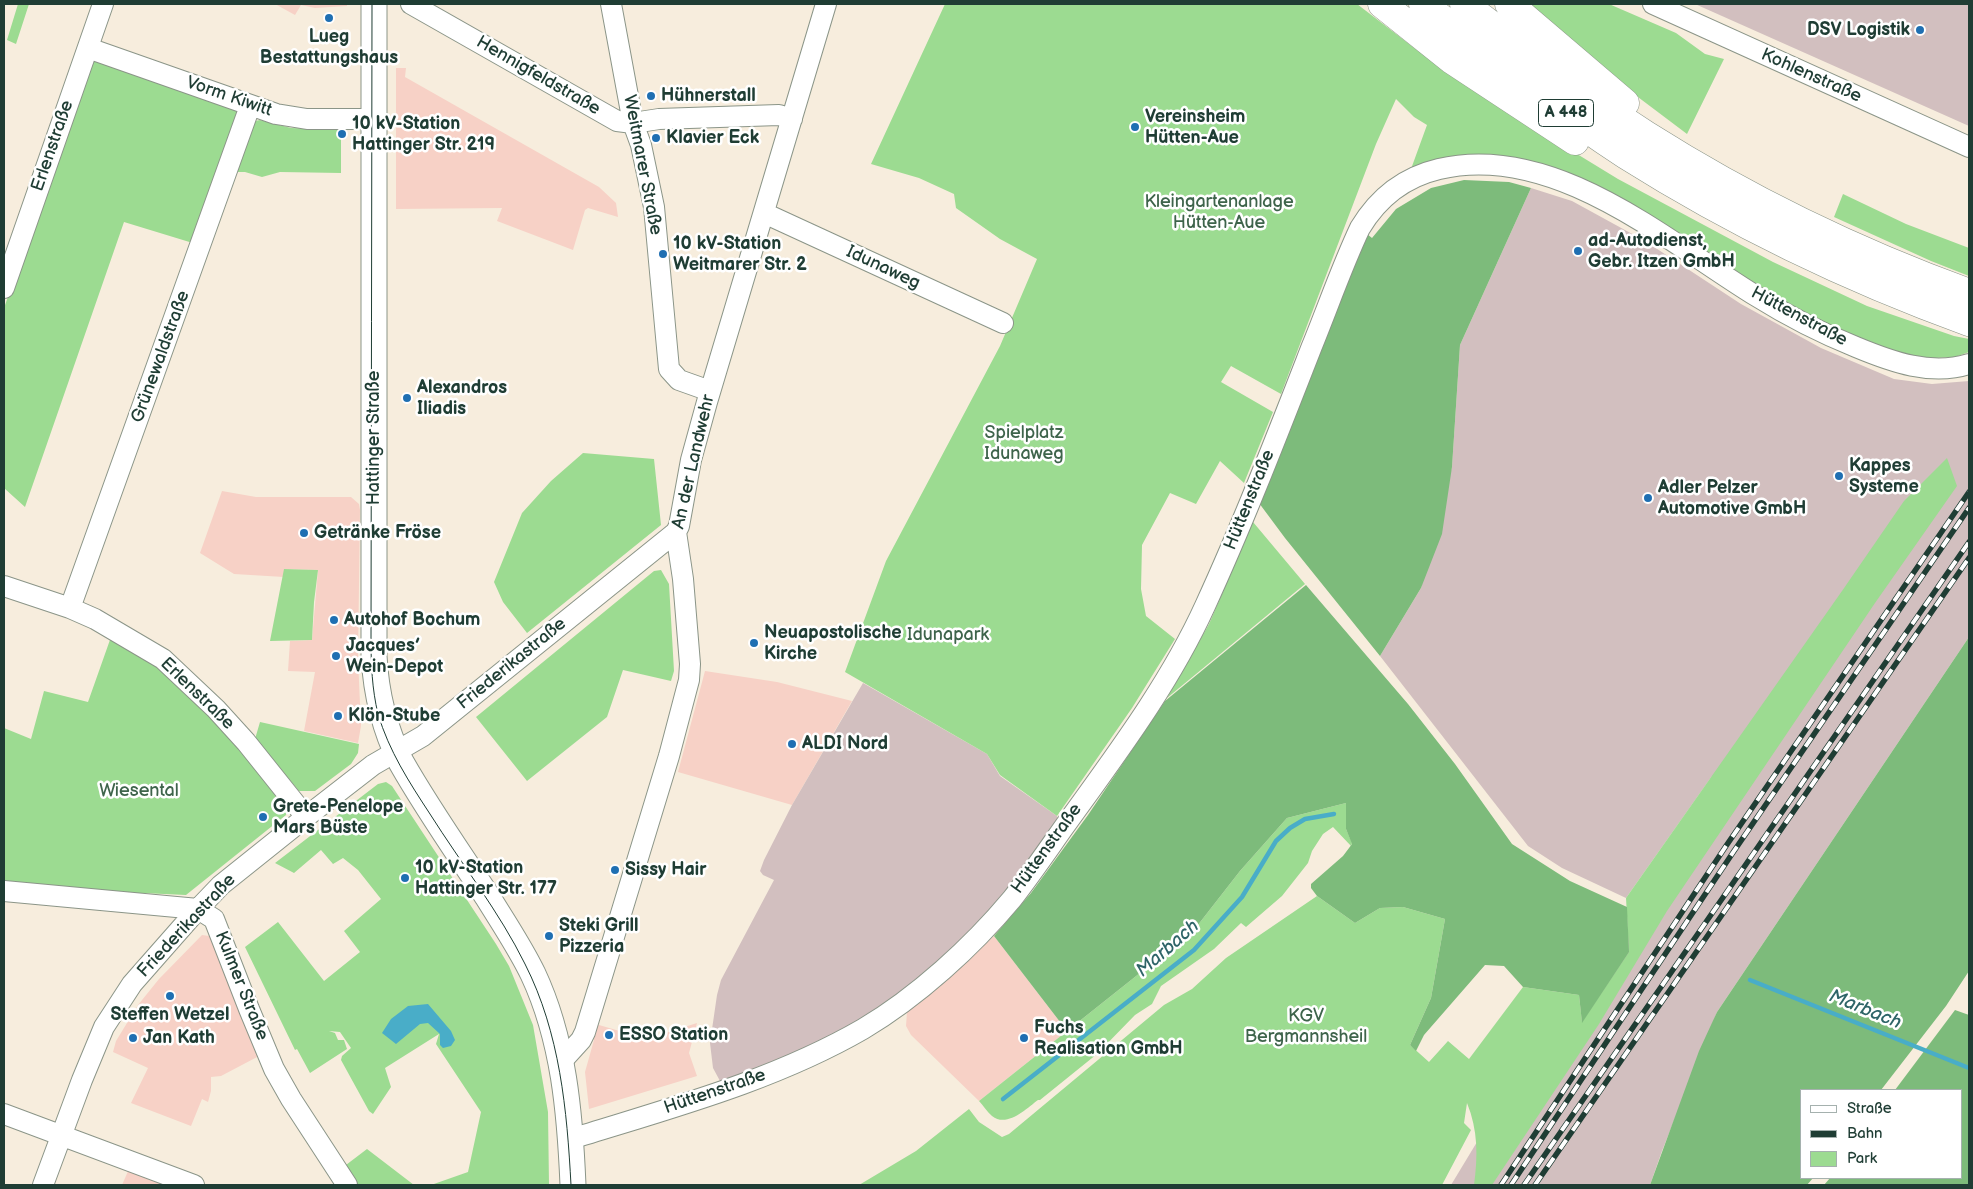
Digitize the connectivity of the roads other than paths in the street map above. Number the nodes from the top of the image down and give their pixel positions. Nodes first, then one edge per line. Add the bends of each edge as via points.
1 (103, 4) edge
2 (374, 4) edge
3 (412, 4) edge
4 (610, 4) edge
5 (826, 4) edge
6 (1382, 4) edge
7 (1423, 4) edge
8 (1464, 4) edge
9 (1509, 4) edge
10 (1653, 4) edge
11 (88, 48) junction
12 (250, 106) junction
13 (375, 119) junction
14 (792, 119) junction
15 (633, 123) junction
16 (1969, 147) edge
17 (1692, 162) junction
18 (1718, 210) junction
19 (764, 213) junction
20 (4, 288) edge
21 (1969, 293) edge
22 (1969, 322) edge
23 (1003, 323) dead end
24 (1969, 364) edge
25 (710, 390) junction
26 (676, 532) junction
27 (4, 586) edge
28 (70, 608) junction
29 (395, 751) junction
30 (306, 817) junction
31 (4, 891) edge
32 (198, 909) junction
33 (562, 1062) junction
34 (4, 1114) edge
35 (61, 1136) junction
36 (571, 1138) junction
37 (43, 1185) edge
38 (194, 1185) edge
39 (347, 1185) edge
40 (573, 1185) edge

1 - 11 street, Erlenstraße
2 - 13 main road, Hattinger Straße
3 - 15 street, Hennigfeldstraße via 617,121
4 - 15 street, Weitmarer Straße
5 - 14 street, An der Landwehr
6 - 18 highway via 1452,60 1561,133 1629,174
7 - 18 highway, A 448 via 1574,120
8 - 17 highway, A 448 via 1562,78
9 - 17 highway
10 - 16 street, Kohlenstraße
11 - 12 street, Vorm Kiwitt
11 - 20 street, Erlenstraße
12 - 13 street, Vorm Kiwitt via 307,119
12 - 28 street, Grünewaldstraße
13 - 29 main road, Hattinger Straße via 374,656 380,709
14 - 15 street, Hennigfeldstraße via 779,116 659,119
14 - 19 street, An der Landwehr
15 - 25 street, Weitmarer Straße via 654,207 669,369 679,380
17 - 21 highway, A 448 via 1803,222
18 - 22 highway, A 448 via 1847,274
19 - 23 street, Idunaweg
19 - 25 street, An der Landwehr
24 - 36 street, Hüttenstraße via 1938,370 1912,366 1852,346 1793,319 1608,202 1550,178 1497,165 1474,164 1456,165 1410,179 1374,207 1356,235 1250,501 1205,608 1180,656 1142,716 1009,902 931,979 862,1030 742,1084
25 - 26 street, An der Landwehr via 690,460
26 - 29 street, Friederikastraße via 423,736
26 - 33 street, An der Landwehr via 683,579 689,680 585,1032
27 - 28 street, Erlenstraße
28 - 30 street, Erlenstraße via 164,659 246,742
29 - 30 street, Friederikastraße
29 - 33 main road, Hattinger Straße via 534,974
30 - 32 street, Friederikastraße via 221,885
31 - 32 street
32 - 35 street, Friederikastraße via 132,984 108,1021
32 - 39 street, Kulmer Straße via 214,919 274,1068
33 - 36 main road, Hattinger Straße
34 - 35 street
35 - 37 street, Friederikastraße
35 - 38 street
36 - 40 main road, Hattinger Straße

